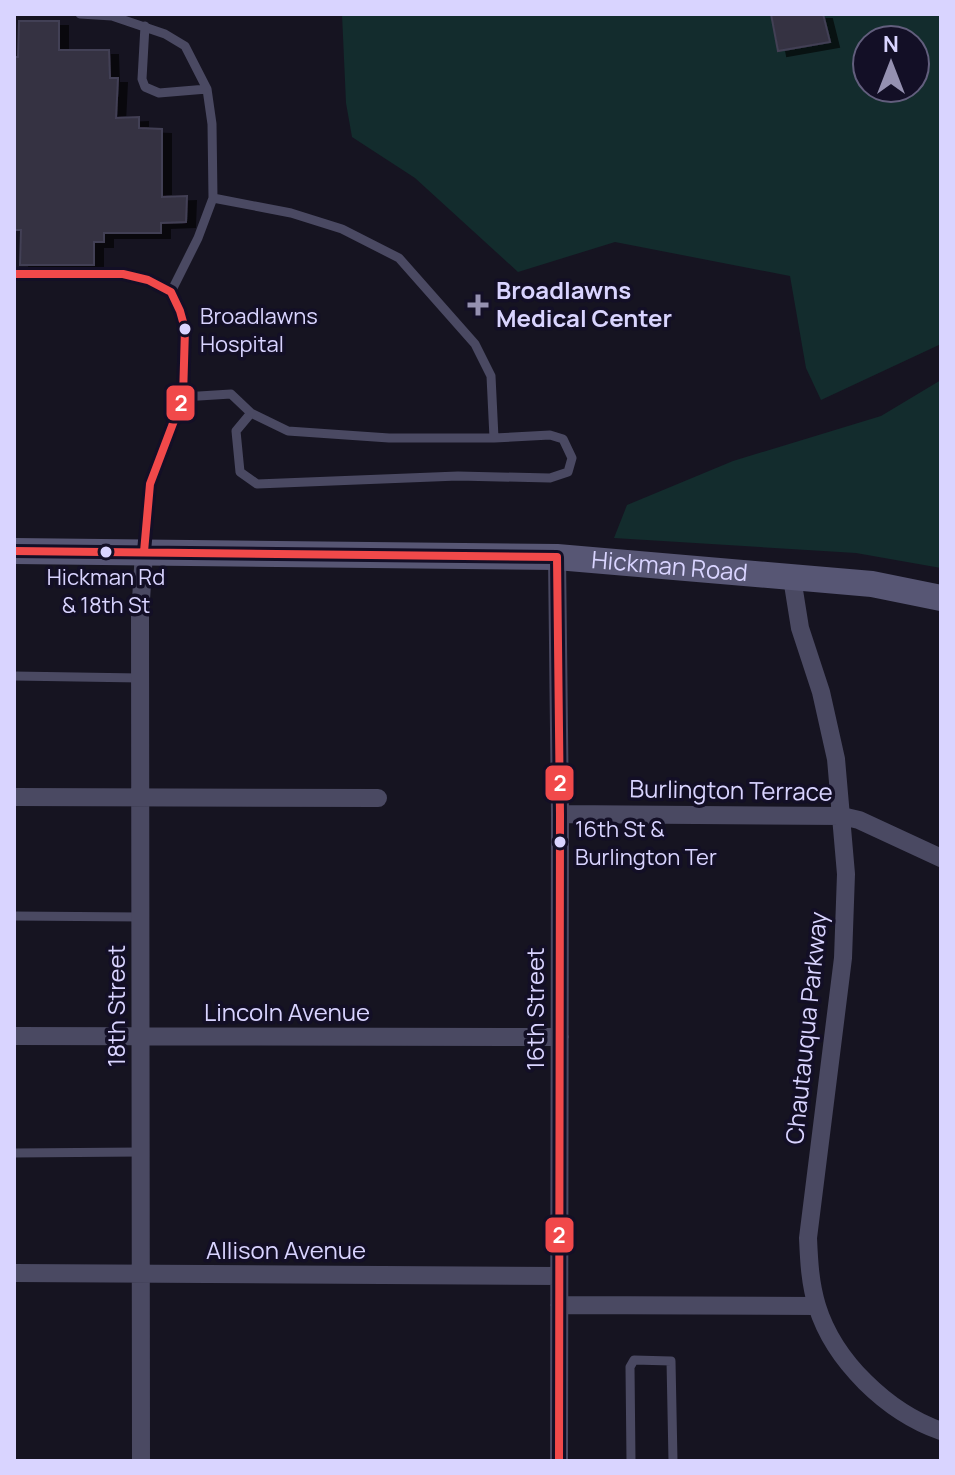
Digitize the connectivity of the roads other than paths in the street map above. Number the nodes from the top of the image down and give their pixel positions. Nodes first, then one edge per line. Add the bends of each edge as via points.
1 (80, 14) edge
2 (145, 26) junction
3 (207, 89) junction
4 (213, 198) junction
5 (14, 274) edge
6 (171, 292) junction
7 (183, 397) junction
8 (251, 413) junction
9 (494, 438) junction
10 (14, 551) edge
11 (144, 552) junction
12 (557, 557) junction
13 (792, 578) junction
14 (941, 598) edge
15 (14, 676) edge
16 (140, 678) junction
17 (14, 797) edge
18 (141, 798) junction
19 (378, 798) dead end
20 (560, 814) junction
21 (842, 816) junction
22 (941, 858) edge
23 (14, 916) edge
24 (141, 917) junction
25 (14, 1036) edge
26 (141, 1036) junction
27 (560, 1037) junction
28 (141, 1152) junction
29 (14, 1153) edge
30 (14, 1273) edge
31 (141, 1274) junction
32 (559, 1276) junction
33 (559, 1305) junction
34 (817, 1306) junction
35 (941, 1431) edge
36 (141, 1461) edge
37 (559, 1461) edge
38 (631, 1461) edge
39 (673, 1461) edge

1 - 2 lane
2 - 3 lane via 185,46
2 - 3 lane via 145,87 159,93
3 - 4 lane
4 - 6 lane
4 - 9 lane via 342,229 399,258 475,344 491,376
5 - 6 lane via 123,274
6 - 7 lane via 185,329
7 - 8 lane via 231,394
7 - 11 lane via 150,484
8 - 9 lane via 288,431
8 - 9 lane via 236,431 240,472 257,484 550,478 568,472 572,458 563,439
10 - 11 main road, Hickman Road
11 - 12 main road, Hickman Road
11 - 16 street, 18th Street
12 - 13 main road, Hickman Road
12 - 20 street, 16th Street
13 - 14 main road, Hickman Road via 872,584
13 - 21 street, Chautauqua Parkway via 800,628 836,759
15 - 16 lane
16 - 18 street, 18th Street
17 - 18 street
18 - 19 street
18 - 24 street, 18th Street
20 - 21 street, Burlington Terrace
20 - 27 street, 16th Street
21 - 22 street, Burlington Terrace
21 - 34 street, Chautauqua Parkway via 843,958 808,1238
23 - 24 lane
24 - 26 street, 18th Street
25 - 26 street, Lincoln Avenue
26 - 27 street, Lincoln Avenue
26 - 28 street, 18th Street
27 - 32 street, 16th Street
28 - 29 lane
28 - 31 street, 18th Street
30 - 31 street, Allison Avenue
31 - 32 street, Allison Avenue
31 - 36 street, 18th Street
32 - 33 street, 16th Street
33 - 34 street
33 - 37 street, 16th Street
34 - 35 street, Chautauqua Parkway via 824,1325 862,1379 897,1408
38 - 39 lane via 634,1360 671,1361

